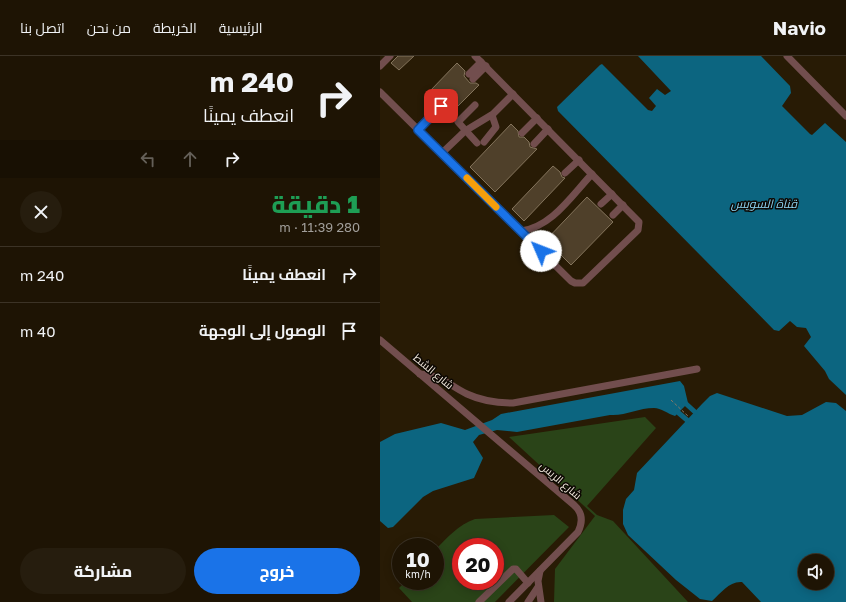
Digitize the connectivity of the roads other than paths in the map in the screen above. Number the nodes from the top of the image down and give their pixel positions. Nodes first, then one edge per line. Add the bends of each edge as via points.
1 (476, 56) edge
2 (787, 56) edge
3 (387, 57) edge
4 (483, 64) junction
5 (380, 66) edge
6 (471, 76) dead end
7 (380, 92) edge
8 (513, 94) junction
9 (475, 105) dead end
10 (441, 106) dead end
11 (492, 115) junction
12 (846, 116) edge
13 (537, 118) junction
14 (548, 129) junction
15 (418, 130) junction
16 (466, 131) junction
17 (522, 133) dead end
18 (534, 144) dead end
19 (442, 153) junction
20 (579, 160) junction
21 (565, 173) dead end
22 (592, 174) junction
23 (612, 194) junction
24 (601, 204) dead end
25 (623, 204) junction
26 (612, 215) dead end
27 (521, 231) junction
28 (380, 340) edge
29 (697, 369) dead end
30 (420, 374) junction
31 (474, 419) joint
32 (540, 571) junction
33 (528, 583) junction
34 (538, 587) junction
35 (479, 602) edge
36 (509, 602) edge
37 (528, 602) edge
38 (541, 602) edge

1 - 4 street
2 - 12 street
3 - 5 street
4 - 6 street
4 - 8 street
7 - 15 street
8 - 11 street
8 - 13 street
9 - 16 street via 458,122
10 - 15 street
11 - 16 street
11 - 16 street via 496,127 480,142
13 - 14 street
13 - 17 street
14 - 18 street
14 - 20 street
15 - 19 street
16 - 19 street
19 - 27 street
20 - 21 street
20 - 22 street
22 - 23 street
22 - 27 street via 549,220 536,228
23 - 24 street
23 - 25 street
25 - 26 street
25 - 27 street via 637,219 640,226 638,230 583,283 571,280
28 - 30 street, شارع الشط
29 - 30 street via 512,403 484,401 466,394 433,374
30 - 31 street, شارع الشط
31 - 32 street, شارع الريس via 574,505 580,513 582,522 578,532
32 - 33 street, شارع الريس
32 - 34 street
33 - 35 street via 522,574 513,569
33 - 36 street, شارع الريس
34 - 37 street
34 - 38 street

